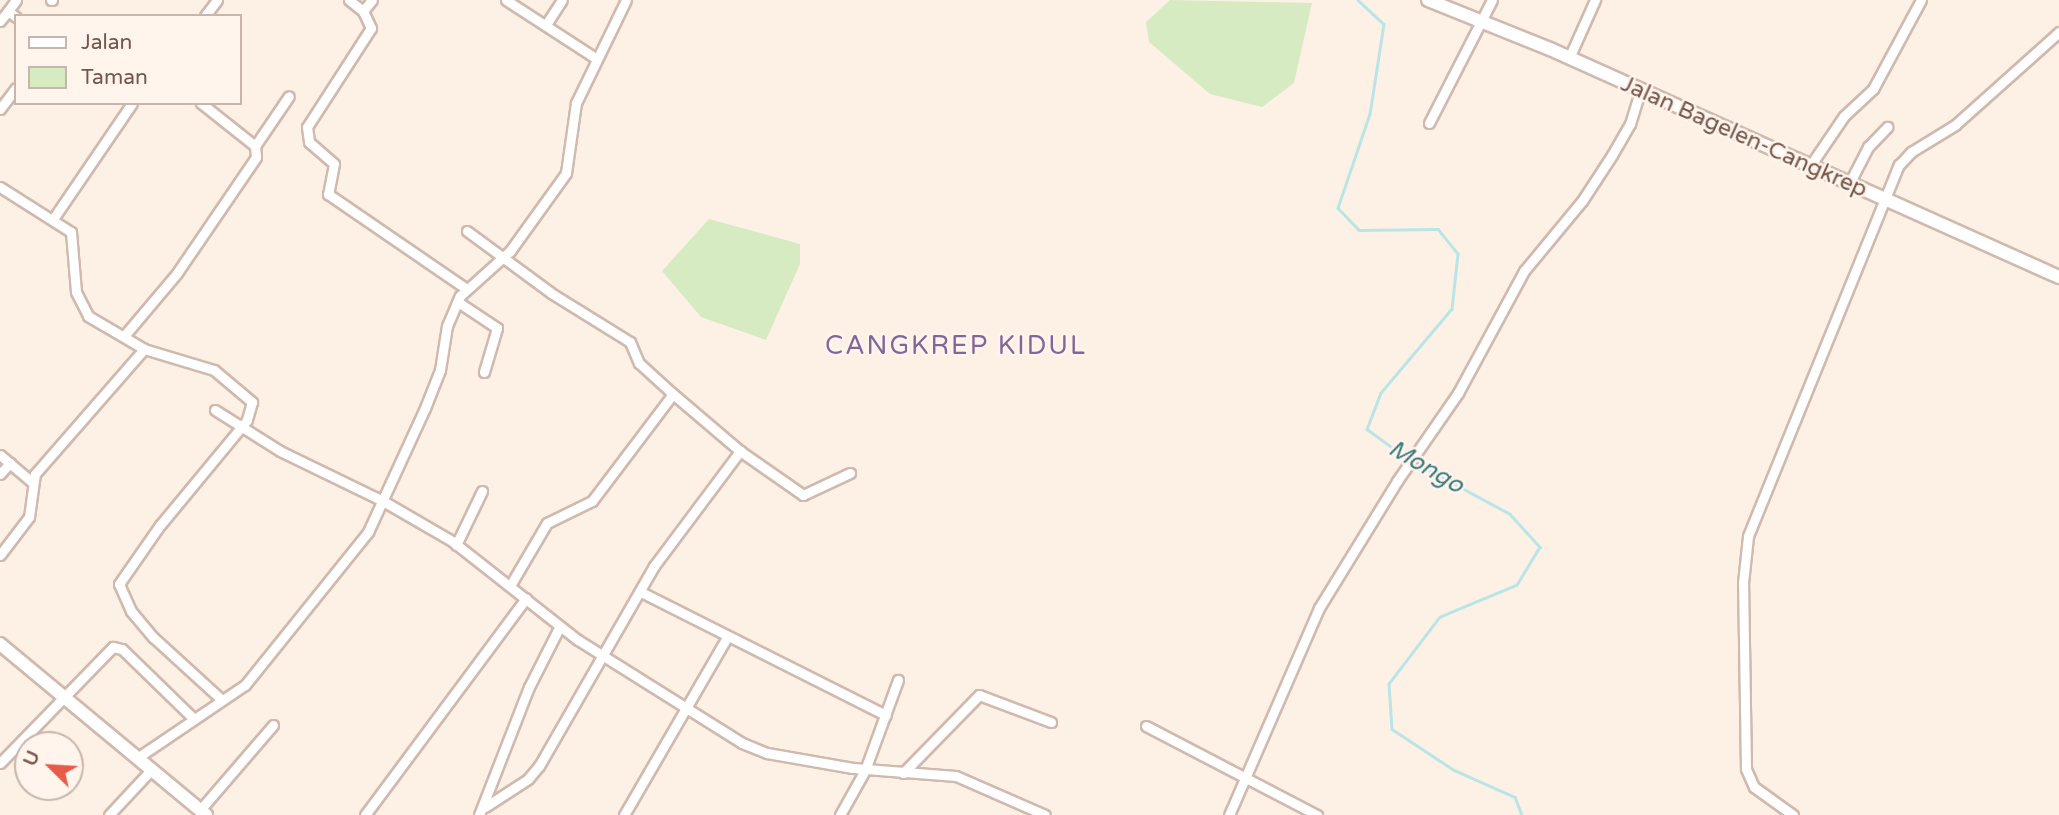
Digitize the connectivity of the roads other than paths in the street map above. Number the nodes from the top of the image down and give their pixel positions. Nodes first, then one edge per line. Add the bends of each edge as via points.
1 (16, 0) edge
2 (349, 0) edge
3 (372, 0) edge
4 (506, 0) edge
5 (562, 0) edge
6 (626, 0) edge
7 (1428, 0) edge
8 (1492, 0) edge
9 (1595, 0) edge
10 (1921, 0) edge
11 (363, 11) junction
12 (12, 14) edge
13 (0, 21) edge
14 (1483, 22) junction
15 (547, 23) junction
16 (2059, 32) edge
17 (597, 58) junction
18 (1569, 58) junction
19 (14, 91) edge
20 (1640, 91) junction
21 (289, 96) dead end
22 (131, 105) edge
23 (204, 105) edge
24 (0, 110) edge
25 (1429, 124) dead end
26 (1887, 127) dead end
27 (256, 146) junction
28 (1811, 166) junction
29 (1849, 184) junction
30 (0, 187) edge
31 (1883, 198) junction
32 (53, 219) junction
33 (467, 231) dead end
34 (502, 259) junction
35 (2059, 277) edge
36 (467, 289) junction
37 (458, 302) junction
38 (124, 336) junction
39 (144, 349) junction
40 (484, 372) dead end
41 (673, 394) junction
42 (215, 410) dead end
43 (241, 428) junction
44 (740, 451) junction
45 (0, 455) edge
46 (10, 463) junction
47 (850, 473) dead end
48 (0, 474) edge
49 (32, 482) junction
50 (482, 491) dead end
51 (383, 501) junction
52 (456, 544) junction
53 (0, 555) edge
54 (510, 584) junction
55 (641, 592) junction
56 (526, 598) junction
57 (560, 625) junction
58 (727, 637) junction
59 (0, 644) edge
60 (604, 656) junction
61 (898, 680) dead end
62 (63, 695) junction
63 (222, 700) junction
64 (685, 708) junction
65 (886, 715) junction
66 (194, 719) junction
67 (1051, 722) dead end
68 (272, 725) dead end
69 (1146, 726) dead end
70 (136, 758) junction
71 (0, 763) edge
72 (151, 770) junction
73 (865, 770) junction
74 (903, 773) junction
75 (1247, 776) junction
76 (482, 811) edge
77 (203, 813) edge
78 (109, 815) edge
79 (365, 815) edge
80 (624, 815) edge
81 (840, 815) edge
82 (1045, 815) edge
83 (1229, 815) edge
84 (1317, 815) edge
85 (1793, 815) edge

1 - 12 street
2 - 11 street
3 - 11 street
4 - 15 street
5 - 15 street
6 - 17 street
7 - 14 main road, Jalan Bagelen-Cangkrep
8 - 14 street
9 - 18 street
10 - 28 street via 1873,89 1844,116
11 - 36 street via 371,28 307,127 310,142 334,164 328,194
12 - 13 street
14 - 18 main road, Jalan Bagelen-Cangkrep
14 - 25 street
15 - 17 street
16 - 31 street via 1955,125 1905,158
17 - 34 street via 576,103 566,173
18 - 20 main road, Jalan Bagelen-Cangkrep
19 - 24 street
20 - 28 main road, Jalan Bagelen-Cangkrep
20 - 75 street via 1630,124 1612,155 1582,201 1529,262 1438,422 1319,608
21 - 27 street
22 - 32 street
23 - 27 street
26 - 29 street via 1868,146
27 - 38 street via 256,157 177,273
28 - 29 main road, Jalan Bagelen-Cangkrep
29 - 31 main road, Jalan Bagelen-Cangkrep
30 - 32 street
31 - 35 main road, Jalan Bagelen-Cangkrep
31 - 85 street via 1744,551 1747,777 1758,791
32 - 38 street via 71,232 80,306
33 - 34 street
34 - 36 street
34 - 41 street via 630,342 639,363
36 - 37 street
37 - 40 street via 497,328
37 - 51 street via 444,338 440,370
38 - 39 street
39 - 43 street via 201,363 243,390 253,405
39 - 49 street
41 - 44 street
41 - 54 street via 592,501 547,523
42 - 43 street
43 - 51 street
43 - 63 street via 160,525 118,584 131,611 154,638
44 - 47 street via 803,495
44 - 55 street via 654,566
45 - 46 street
46 - 48 street
46 - 49 street
49 - 53 street via 29,517
50 - 52 street
51 - 52 street
51 - 63 street via 368,532 314,602 250,680
52 - 54 street
54 - 56 street
55 - 58 street
55 - 60 street
56 - 57 street
56 - 79 street
57 - 60 street
57 - 76 street via 529,687
58 - 64 street
58 - 65 street
59 - 62 main road
60 - 64 street
60 - 76 street via 539,766
61 - 65 street
62 - 66 street via 116,647
62 - 70 main road
62 - 71 street via 45,721
63 - 66 street
64 - 73 street via 767,753
64 - 80 street
65 - 73 street
66 - 70 street
67 - 74 street via 979,695
68 - 77 street
69 - 75 street
70 - 72 main road
72 - 77 main road
72 - 78 street
73 - 74 street
73 - 81 street
74 - 82 street via 956,776
75 - 83 street
75 - 84 street

